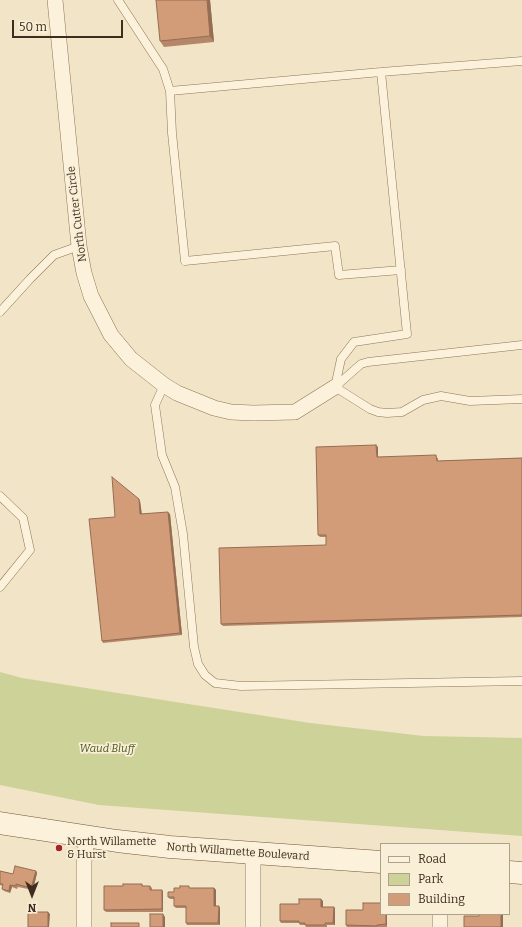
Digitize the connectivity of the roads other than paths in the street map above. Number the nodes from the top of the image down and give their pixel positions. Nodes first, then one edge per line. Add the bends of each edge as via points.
1 (55, 0) edge
2 (118, 0) edge
3 (522, 61) edge
4 (381, 72) junction
5 (170, 91) junction
6 (79, 246) junction
7 (401, 270) junction
8 (0, 312) edge
9 (522, 345) edge
10 (164, 385) junction
11 (334, 387) junction
12 (522, 399) edge
13 (0, 496) edge
14 (0, 587) edge
15 (522, 680) edge
16 (0, 823) edge
17 (87, 836) junction
18 (253, 853) junction
19 (380, 862) edge
20 (510, 872) edge
21 (522, 872) edge
22 (440, 915) edge
23 (84, 927) edge
24 (254, 927) edge
25 (440, 927) edge

1 - 6 street, North Cutter Circle
2 - 5 lane via 164,69
3 - 4 lane
4 - 5 lane
4 - 7 lane
5 - 7 lane via 185,261 335,246 339,275
6 - 8 lane via 54,255
6 - 10 street, North Cutter Circle via 91,296 111,335 131,359
7 - 11 lane via 407,334 354,342 341,359
9 - 11 lane via 368,362 361,364
10 - 11 street, North Cutter Circle via 214,408 253,413 295,412
10 - 15 lane via 155,405 162,455 176,487 194,647 198,664 205,675 215,682 241,686
11 - 12 lane via 370,409 387,413 402,412 423,400 441,396 470,401
13 - 14 lane via 23,518 30,550
16 - 17 main road, North Willamette Boulevard
17 - 18 main road, North Willamette Boulevard via 170,847
17 - 23 street via 84,862
18 - 19 main road, North Willamette Boulevard
18 - 24 street
20 - 21 main road
22 - 25 street

